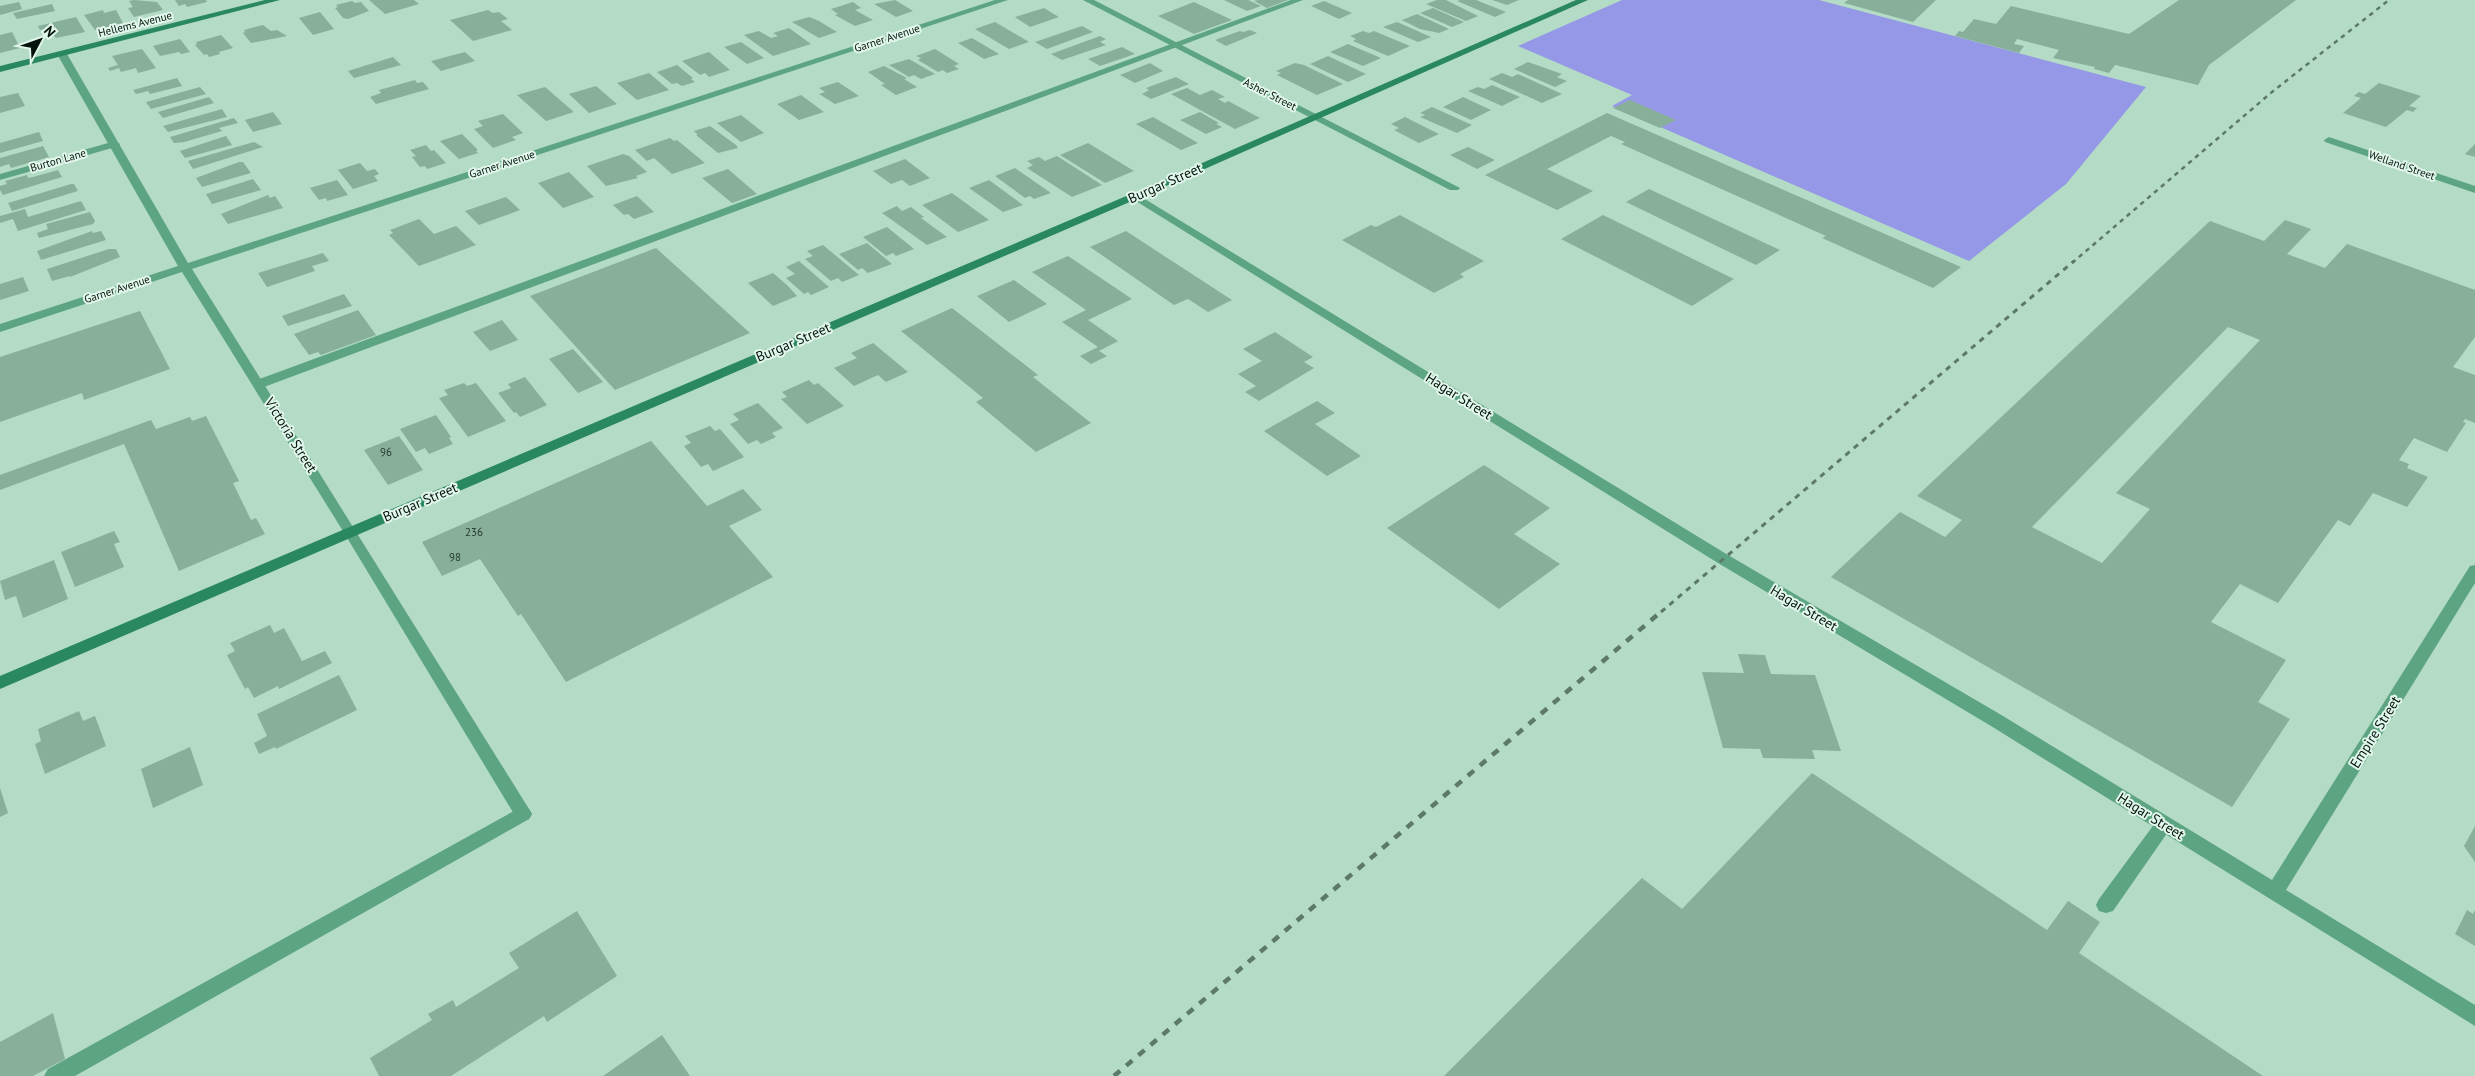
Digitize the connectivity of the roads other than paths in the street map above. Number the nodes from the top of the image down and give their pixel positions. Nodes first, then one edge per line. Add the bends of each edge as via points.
1 (276, 0) edge
2 (1004, 0) edge
3 (1087, 0) edge
4 (1299, 0) edge
5 (1584, 0) edge
6 (1176, 46) junction
7 (62, 54) junction
8 (0, 69) edge
9 (1313, 117) junction
10 (2329, 140) dead end
11 (116, 144) junction
12 (0, 176) edge
13 (1454, 188) dead end
14 (2475, 190) edge
15 (1135, 196) junction
16 (185, 267) junction
17 (0, 328) edge
18 (259, 384) junction
19 (351, 532) junction
20 (2475, 570) edge
21 (0, 683) edge
22 (2164, 824) junction
23 (2274, 893) junction
24 (2106, 905) dead end
25 (2475, 1016) edge
26 (55, 1076) edge

1 - 7 street, Hellems Avenue
2 - 16 street, Garner Avenue
3 - 6 street, Asher Street
4 - 6 street
5 - 9 street, Burgar Street
6 - 9 street, Asher Street
6 - 18 street
7 - 8 street, Hellems Avenue
7 - 11 street, Victoria Street
9 - 13 street, Asher Street
9 - 15 street, Burgar Street
10 - 14 street, Welland Street
11 - 12 street, Burton Lane
11 - 16 street, Victoria Street
15 - 19 street, Burgar Street
15 - 22 street, Hagar Street via 1731,564
16 - 17 street, Garner Avenue
16 - 18 street, Victoria Street
18 - 19 street, Victoria Street
19 - 21 street, Burgar Street
19 - 26 street, Victoria Street via 524,814
20 - 23 street, Empire Street
22 - 23 street, Hagar Street
22 - 24 street
23 - 25 street, Hagar Street

